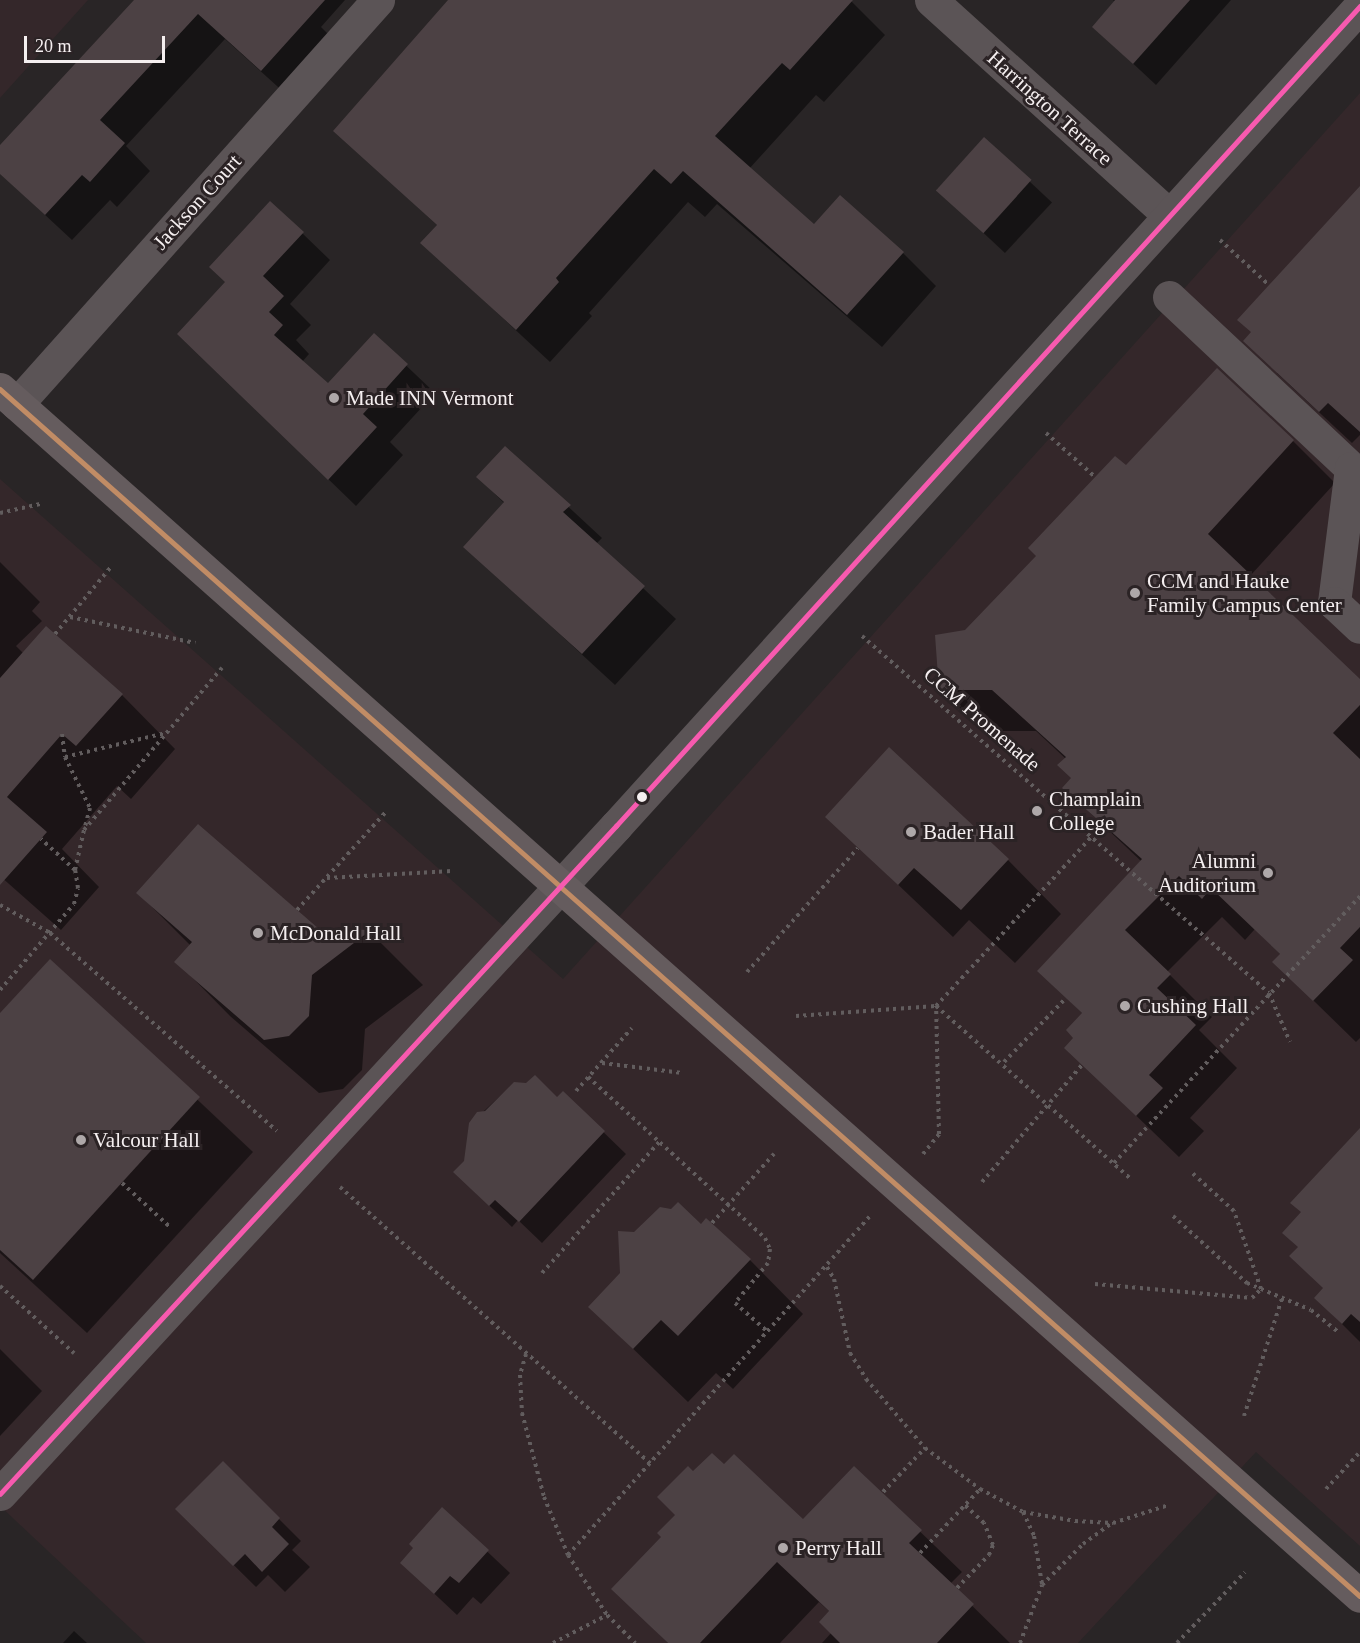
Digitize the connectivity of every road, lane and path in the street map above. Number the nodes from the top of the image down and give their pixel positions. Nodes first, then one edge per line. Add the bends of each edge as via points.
1 (378, 0) edge
2 (931, 0) edge
3 (1360, 6) edge
4 (1169, 215) junction
5 (1220, 240) dead end
6 (1269, 285) dead end
7 (1169, 297) dead end
8 (8, 396) edge
9 (1046, 433) dead end
10 (1095, 477) dead end
11 (40, 504) dead end
12 (0, 513) edge
13 (110, 568) dead end
14 (70, 617) junction
15 (1360, 627) edge
16 (55, 634) dead end
17 (862, 636) dead end
18 (195, 643) dead end
19 (222, 668) dead end
20 (167, 732) junction
21 (62, 734) dead end
22 (65, 758) junction
23 (385, 813) dead end
24 (84, 830) junction
25 (1093, 835) junction
26 (41, 839) dead end
27 (858, 848) dead end
28 (75, 870) junction
29 (452, 871) dead end
30 (327, 878) junction
31 (562, 884) junction
32 (1360, 896) edge
33 (0, 905) edge
34 (297, 910) dead end
35 (50, 933) junction
36 (747, 972) dead end
37 (0, 990) edge
38 (1269, 993) junction
39 (1066, 998) dead end
40 (936, 1006) junction
41 (796, 1016) dead end
42 (632, 1028) dead end
43 (1290, 1042) dead end
44 (1004, 1062) junction
45 (601, 1063) junction
46 (1083, 1065) dead end
47 (682, 1073) dead end
48 (588, 1077) junction
49 (576, 1091) dead end
50 (1049, 1104) junction
51 (285, 1138) dead end
52 (659, 1142) junction
53 (774, 1154) dead end
54 (920, 1157) dead end
55 (1114, 1163) junction
56 (1190, 1171) dead end
57 (1131, 1179) dead end
58 (982, 1182) dead end
59 (122, 1183) dead end
60 (337, 1185) dead end
61 (728, 1205) junction
62 (873, 1213) dead end
63 (1173, 1216) dead end
64 (712, 1223) dead end
65 (170, 1227) dead end
66 (827, 1267) junction
67 (542, 1273) dead end
68 (1095, 1284) dead end
69 (0, 1286) edge
70 (1261, 1289) junction
71 (1282, 1298) junction
72 (768, 1332) junction
73 (1338, 1333) dead end
74 (526, 1354) junction
75 (104, 1380) junction
76 (1244, 1416) dead end
77 (925, 1448) junction
78 (1360, 1452) edge
79 (651, 1464) junction
80 (980, 1489) junction
81 (1326, 1489) dead end
82 (883, 1492) dead end
83 (0, 1494) edge
84 (965, 1505) junction
85 (1169, 1505) dead end
86 (1023, 1512) junction
87 (1113, 1523) junction
88 (920, 1553) dead end
89 (568, 1554) junction
90 (1245, 1572) dead end
91 (1042, 1585) junction
92 (957, 1588) dead end
93 (1360, 1596) edge
94 (608, 1615) junction
95 (553, 1643) edge
96 (635, 1643) edge
97 (1020, 1643) edge
98 (1177, 1643) edge

1 - 8 street, Jackson Court
2 - 4 street, Harrington Terrace
3 - 4 street
4 - 31 street
5 - 6 path
7 - 15 street via 1351,468 1334,603
8 - 31 main road
9 - 10 path
11 - 12 path
13 - 14 path
14 - 16 path
14 - 18 path
17 - 25 path, CCM Promenade
19 - 20 path
20 - 22 path
20 - 24 path
21 - 22 path
22 - 24 path via 90,808
23 - 30 path
24 - 28 path
25 - 38 path, CCM Promenade
25 - 40 path
26 - 28 path
27 - 36 path
28 - 35 path via 78,888 74,904
29 - 30 path
30 - 34 path
31 - 75 street
31 - 93 main road
32 - 38 path
33 - 35 path
35 - 37 path
35 - 51 path
38 - 43 path
38 - 55 path
39 - 44 path
40 - 41 path
40 - 44 path
40 - 54 path via 939,1134
42 - 45 path
44 - 50 path
45 - 47 path
45 - 48 path
46 - 50 path
48 - 49 path
48 - 52 path
50 - 55 path
50 - 58 path
52 - 61 path
52 - 67 path
53 - 61 path
55 - 57 path
56 - 70 path via 1234,1211
59 - 65 path
60 - 74 path
61 - 64 path
61 - 72 path via 765,1238 770,1249 768,1263 735,1303
62 - 66 path
63 - 70 path via 1247,1283
66 - 72 path
66 - 77 path via 834,1279 850,1353 888,1409
68 - 70 path via 1252,1298
69 - 75 path
70 - 71 path
71 - 73 path via 1311,1310
71 - 76 path
72 - 79 path
74 - 79 path
74 - 89 path via 520,1375 529,1444 544,1497
75 - 83 street
77 - 80 path
77 - 82 path
78 - 81 path
79 - 89 path
80 - 84 path
80 - 86 path
84 - 88 path
84 - 92 path via 984,1523 993,1545 989,1555
85 - 87 path
86 - 87 path
86 - 91 path via 1034,1536
87 - 91 path
89 - 94 path
90 - 98 path
91 - 97 path
94 - 95 path
94 - 96 path

